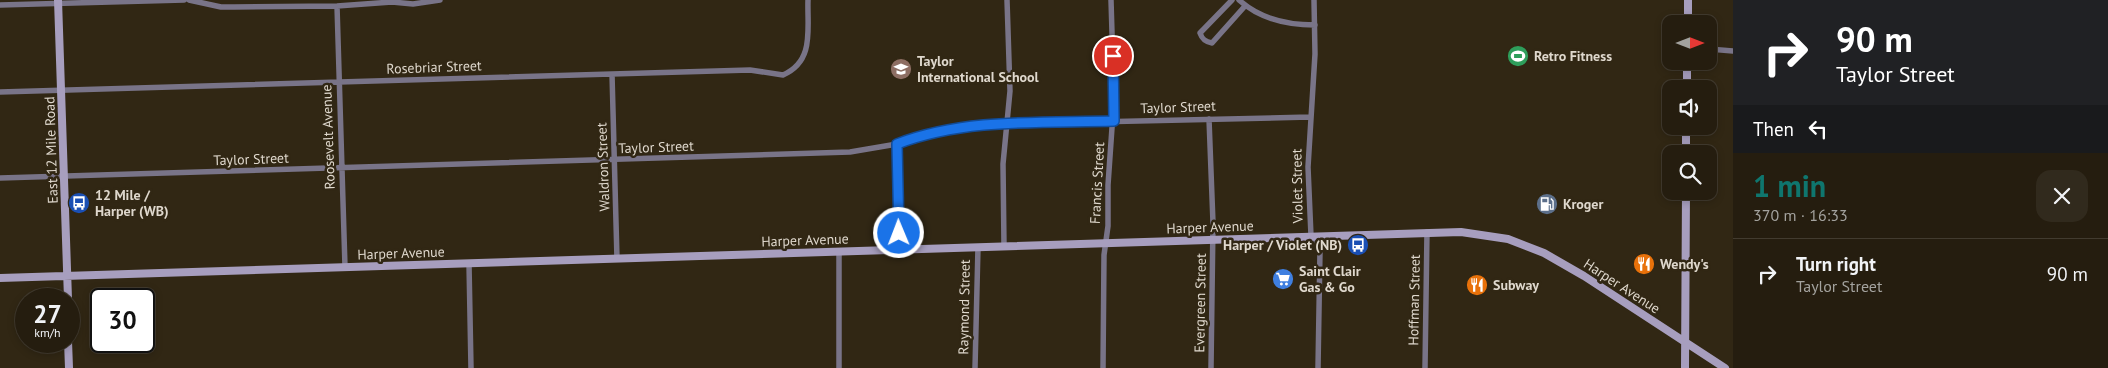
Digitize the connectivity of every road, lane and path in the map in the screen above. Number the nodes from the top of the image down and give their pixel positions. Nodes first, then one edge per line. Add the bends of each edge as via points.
1 (184, 0) edge
2 (188, 0) edge
3 (440, 0) edge
4 (808, 0) edge
5 (1007, 0) edge
6 (1111, 0) edge
7 (1232, 0) edge
8 (1239, 0) edge
9 (1314, 0) edge
10 (1688, 0) edge
11 (58, 2) edge
12 (0, 6) edge
13 (337, 6) junction
14 (1246, 6) junction
15 (1688, 15) edge
16 (1315, 25) junction
17 (1718, 50) edge
18 (1733, 51) edge
19 (612, 74) junction
20 (339, 82) junction
21 (0, 92) edge
22 (61, 92) junction
23 (1310, 116) junction
24 (1208, 119) junction
25 (1114, 121) junction
26 (1008, 124) junction
27 (897, 144) junction
28 (615, 160) junction
29 (342, 169) junction
30 (0, 178) edge
31 (64, 178) junction
32 (1686, 200) edge
33 (1427, 232) junction
34 (1311, 236) junction
35 (1214, 240) junction
36 (1106, 242) junction
37 (1004, 246) junction
38 (978, 247) junction
39 (899, 249) junction
40 (839, 251) junction
41 (617, 259) junction
42 (469, 264) junction
43 (345, 267) junction
44 (67, 276) junction
45 (0, 278) edge
46 (68, 288) edge
47 (1685, 342) junction
48 (68, 353) edge
49 (69, 368) edge
50 (471, 368) edge
51 (840, 368) edge
52 (975, 368) edge
53 (1103, 368) edge
54 (1211, 368) edge
55 (1318, 368) edge
56 (1425, 368) edge
57 (1685, 368) edge
58 (1725, 368) edge

1 - 11 street
2 - 13 street via 221,7
3 - 13 street
4 - 19 street, Rosebriar Street via 805,55 800,65 783,75 750,70
5 - 26 street
6 - 25 street, Francis Street
7 - 14 street via 1200,32 1207,42 1212,43
8 - 14 street
9 - 16 street, Violet Street
10 - 15 main road
11 - 12 street
11 - 22 main road, East 12 Mile Road
13 - 20 street, Roosevelt Avenue
14 - 16 street via 1280,21
16 - 23 street, Violet Street
17 - 18 street
19 - 20 street, Rosebriar Street
19 - 28 street, Waldron Street
20 - 22 street, Rosebriar Street
20 - 29 street, Roosevelt Avenue
21 - 22 street, Rosebriar Street
22 - 31 main road, East 12 Mile Road
23 - 24 street, Taylor Street
23 - 34 street, Violet Street
24 - 25 street, Taylor Street
24 - 35 street, Evergreen Street
25 - 26 street, Taylor Street
25 - 36 street, Francis Street
26 - 27 street, Taylor Street via 938,132
26 - 37 street via 1003,164
27 - 28 street, Taylor Street via 850,152
27 - 39 street
28 - 29 street, Taylor Street
28 - 41 street, Waldron Street
29 - 31 street, Taylor Street
29 - 43 street, Roosevelt Avenue
30 - 31 street, Taylor Street
31 - 44 main road, East 12 Mile Road
32 - 47 main road
33 - 34 main road, Harper Avenue
33 - 47 main road, Harper Avenue via 1486,235 1524,244 1562,262
33 - 56 street, Hoffman Street
34 - 35 main road, Harper Avenue
34 - 55 street, Violet Street via 1320,251
35 - 36 main road, Harper Avenue
35 - 54 street, Evergreen Street
36 - 37 main road, Harper Avenue
36 - 53 street, Francis Street
37 - 38 main road, Harper Avenue
38 - 39 main road, Harper Avenue
38 - 52 street, Raymond Street
39 - 40 main road, Harper Avenue
40 - 41 main road, Harper Avenue
40 - 51 street
41 - 42 main road, Harper Avenue
42 - 43 main road, Harper Avenue
42 - 50 street
43 - 44 main road, Harper Avenue
44 - 45 main road, Harper Avenue
44 - 46 main road, East 12 Mile Road
47 - 57 main road
47 - 58 main road, Harper Avenue
48 - 49 main road

